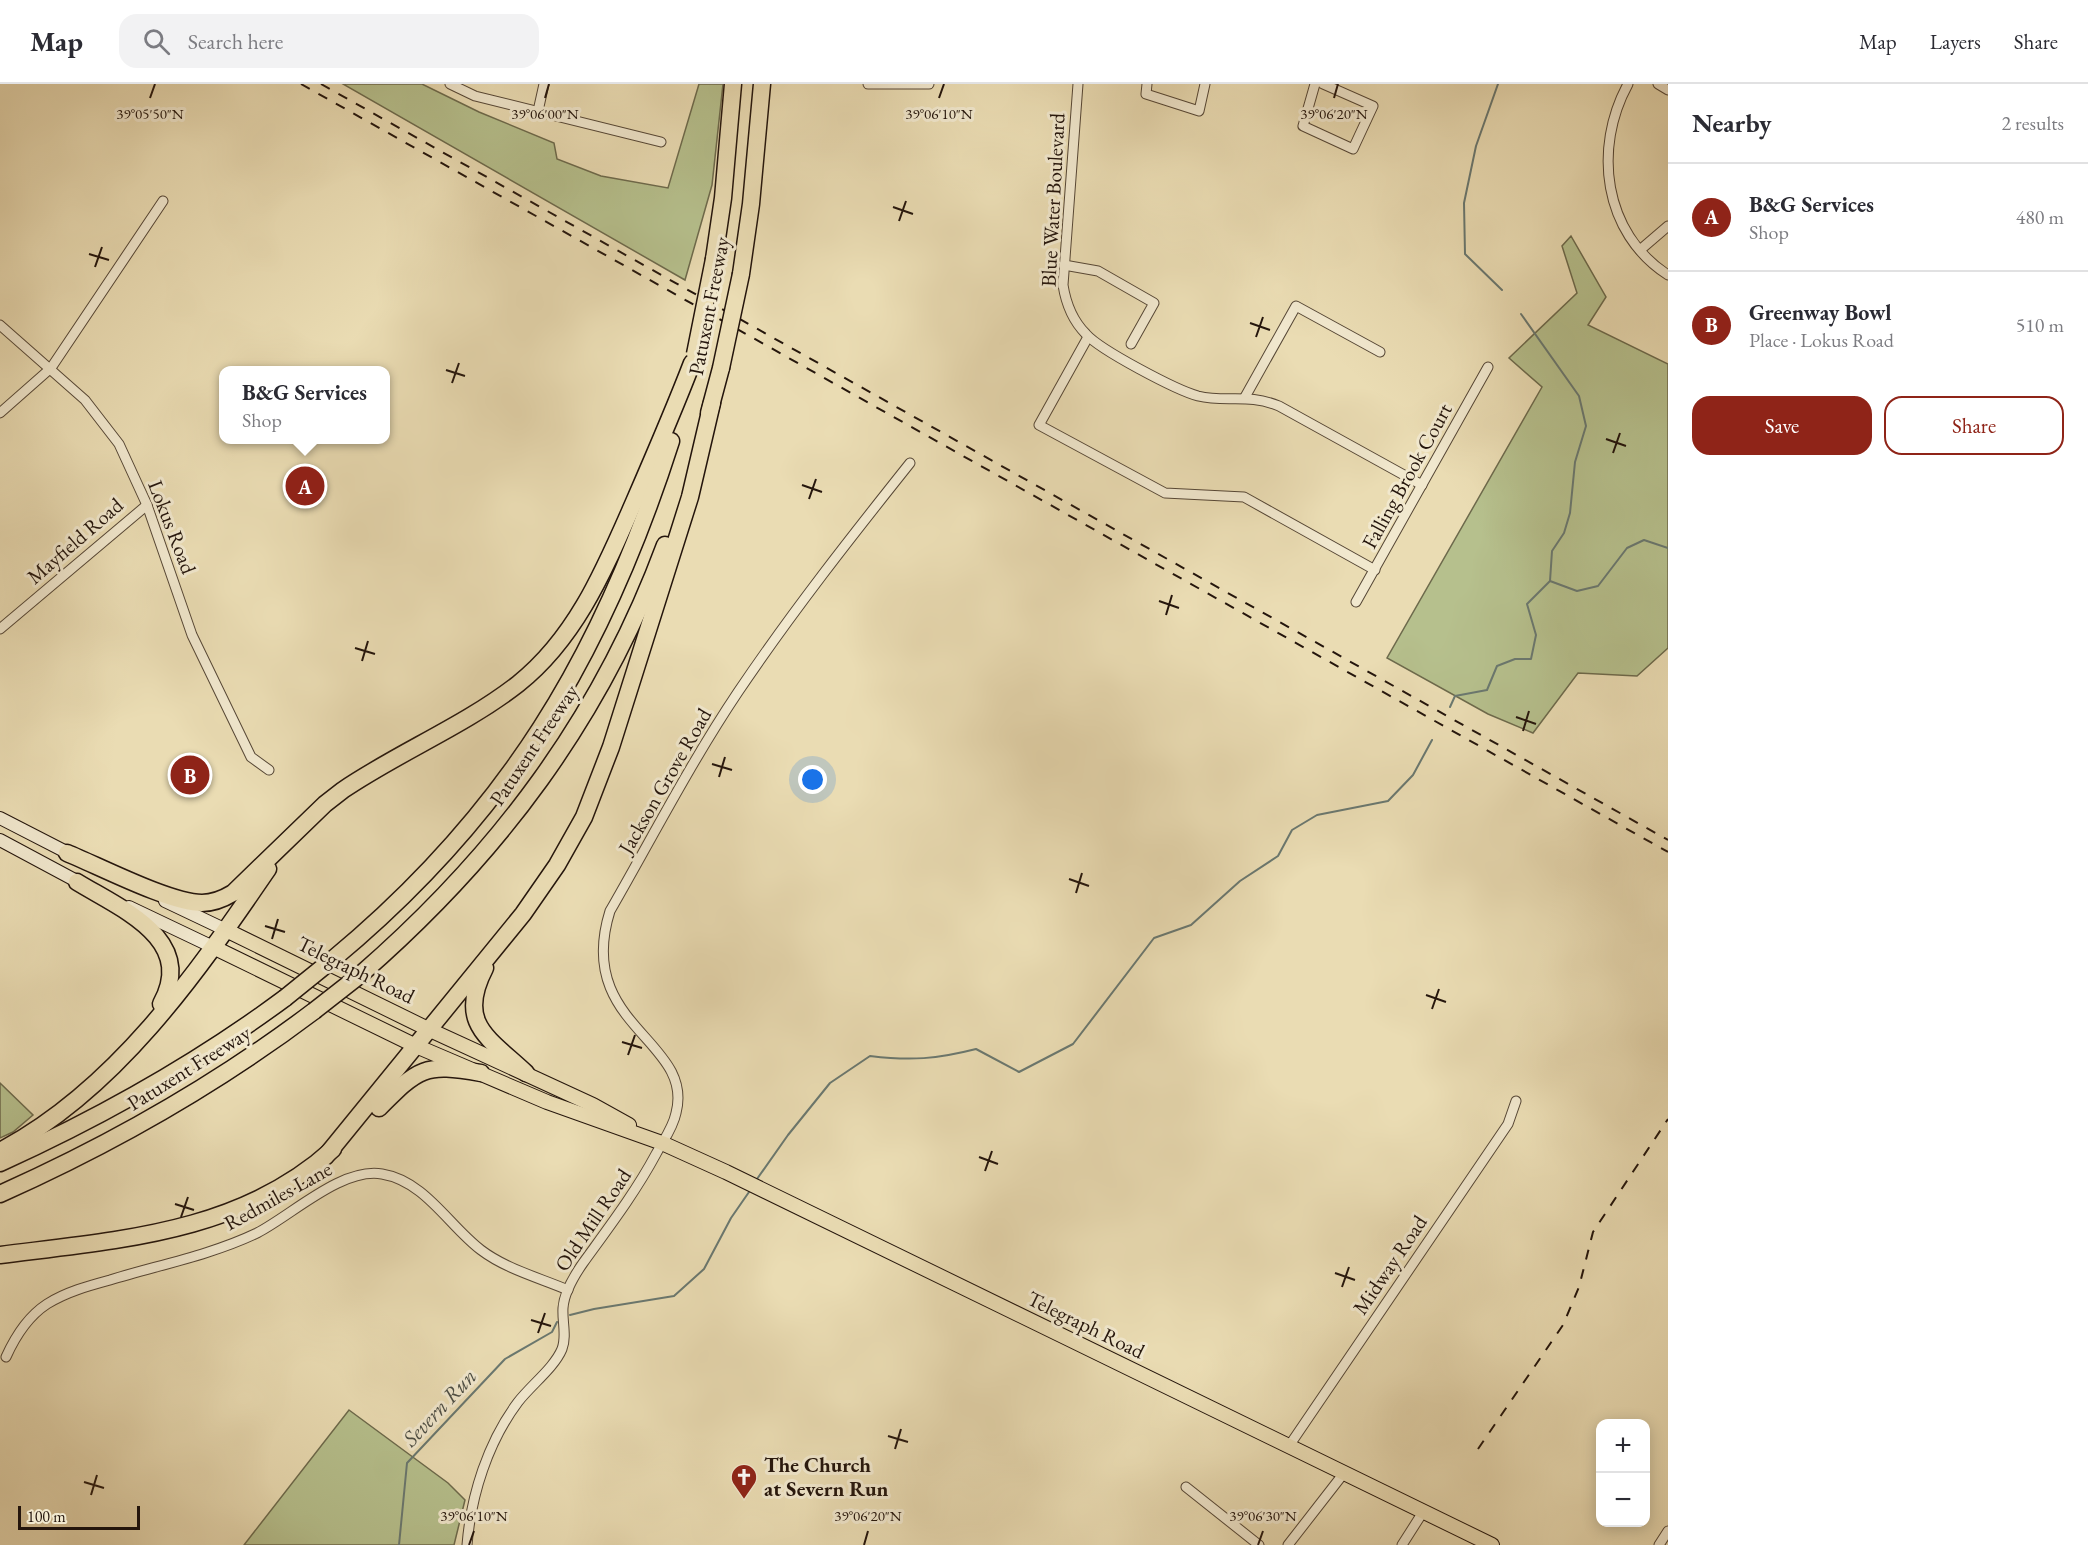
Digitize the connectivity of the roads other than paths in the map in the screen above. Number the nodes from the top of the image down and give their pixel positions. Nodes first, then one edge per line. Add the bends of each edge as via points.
1 (450, 84) edge
2 (544, 84) edge
3 (733, 84) edge
4 (762, 84) edge
5 (868, 84) edge
6 (929, 84) edge
7 (1078, 84) edge
8 (1147, 84) edge
9 (1205, 84) edge
10 (1315, 84) edge
11 (1323, 84) edge
12 (1628, 84) edge
13 (1658, 84) edge
14 (1668, 90) edge
15 (538, 111) junction
16 (662, 142) dead end
17 (163, 201) dead end
18 (1668, 226) edge
19 (1640, 250) junction
20 (1064, 265) junction
21 (1668, 275) edge
22 (0, 325) edge
23 (1088, 337) junction
24 (1131, 344) dead end
25 (1380, 352) dead end
26 (693, 358) junction
27 (1488, 367) dead end
28 (51, 368) junction
29 (1245, 397) junction
30 (712, 403) junction
31 (0, 413) edge
32 (910, 463) dead end
33 (1422, 485) junction
34 (147, 505) junction
35 (1375, 570) junction
36 (1356, 602) dead end
37 (0, 629) edge
38 (269, 770) dead end
39 (0, 818) edge
40 (298, 830) junction
41 (0, 840) edge
42 (67, 853) junction
43 (77, 882) junction
44 (226, 930) junction
45 (497, 945) junction
46 (213, 947) junction
47 (430, 1029) junction
48 (142, 1034) junction
49 (416, 1046) junction
50 (481, 1073) junction
51 (526, 1073) junction
52 (1516, 1101) dead end
53 (662, 1143) junction
54 (0, 1151) edge
55 (325, 1157) junction
56 (0, 1163) edge
57 (0, 1194) edge
58 (0, 1255) edge
59 (568, 1290) junction
60 (6, 1358) dead end
61 (1288, 1446) junction
62 (1344, 1473) junction
63 (1186, 1487) dead end
64 (1423, 1512) junction
65 (1668, 1531) edge
66 (467, 1545) edge
67 (1259, 1545) edge
68 (1288, 1545) edge
69 (1402, 1545) edge
70 (1492, 1545) edge
71 (1659, 1545) edge

1 - 15 street via 475,96
2 - 15 street
3 - 26 highway, Patuxent Freeway, bridge via 723,198
4 - 30 highway, Patuxent Freeway, bridge via 741,274
5 - 6 street
7 - 20 street, Blue Water Boulevard
8 - 9 street via 1146,94 1199,111
10 - 11 street via 1303,126 1353,149 1373,106
12 - 19 street via 1608,136 1607,170 1617,212
13 - 14 street
15 - 16 street
17 - 28 street
18 - 19 street
19 - 21 street
20 - 23 street, Blue Water Boulevard via 1068,307
20 - 24 street via 1098,271 1154,303
22 - 28 street, Lokus Road
23 - 29 street, Blue Water Boulevard via 1184,391 1209,397
23 - 35 street via 1039,424 1165,493 1244,497
25 - 29 street via 1296,306
26 - 40 highway via 605,568 582,611 552,651 495,700 365,775
26 - 56 highway, Patuxent Freeway, bridge via 637,541 594,635 540,732 472,824 407,894 285,998 146,1089
27 - 33 street, Falling Brook Court
28 - 31 street
28 - 34 street, Lokus Road via 85,400 119,444
29 - 33 street, Blue Water Boulevard via 1279,406
30 - 45 highway via 690,496 601,775 584,817 557,865
30 - 57 highway, Patuxent Freeway, bridge via 684,494 643,598 599,689 529,798 459,881 360,975 257,1053 161,1114
32 - 53 street, Jackson Grove Road via 825,569 739,692 702,748 609,911 602,957 611,994 667,1062 677,1087 677,1110
33 - 35 street, Falling Brook Court
34 - 37 street, Mayfield Road
34 - 38 street, Lokus Road via 192,635 251,758
35 - 36 street, Falling Brook Court
39 - 42 main road, Telegraph Road
40 - 42 highway via 233,893 213,902 176,898
40 - 44 highway
41 - 43 main road, Telegraph Road
42 - 44 main road, Telegraph Road
43 - 46 main road, Telegraph Road
43 - 48 highway via 152,930 167,952 169,986
44 - 46 highway
44 - 47 main road, Telegraph Road
45 - 47 highway
45 - 51 highway via 476,989 474,1014 487,1039
46 - 48 highway
46 - 49 main road, Telegraph Road
47 - 49 highway
47 - 51 main road, Telegraph Road
48 - 54 highway via 66,1108
49 - 50 main road, Telegraph Road
49 - 55 highway
50 - 53 main road, Telegraph Road via 547,1102
50 - 55 highway via 437,1068 415,1075
51 - 53 main road, Telegraph Road via 593,1104
52 - 61 street, Midway Road via 1508,1124
53 - 59 street, Old Mill Road via 626,1207 583,1263
53 - 61 main road, Telegraph Road
55 - 58 highway via 262,1198 201,1223 146,1236
59 - 60 street, Redmiles Lane via 481,1250 407,1182 370,1173 350,1178 229,1244 60,1297 29,1319
59 - 66 street, Old Mill Road via 563,1309 562,1349 519,1401 493,1444 470,1515
61 - 62 main road, Telegraph Road
62 - 64 main road, Telegraph Road
62 - 68 street
63 - 67 street
64 - 69 street
64 - 70 main road, Telegraph Road
65 - 71 street

